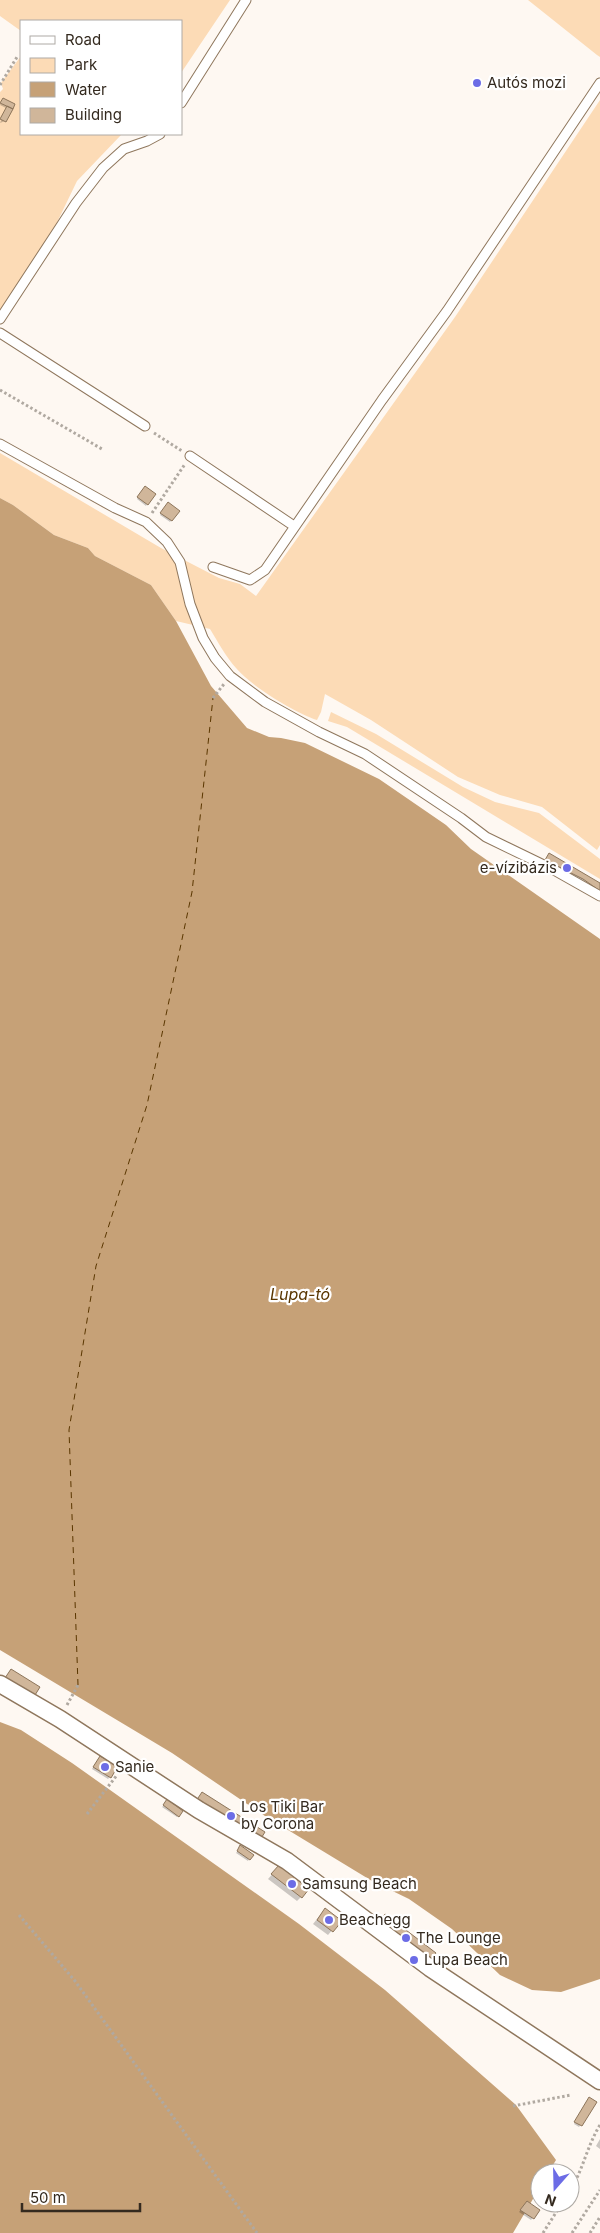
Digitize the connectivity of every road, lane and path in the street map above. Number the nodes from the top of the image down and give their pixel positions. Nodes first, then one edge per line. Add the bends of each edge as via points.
1 (246, 0) edge
2 (17, 57) dead end
3 (600, 83) edge
4 (0, 85) edge
5 (182, 102) edge
6 (158, 135) edge
7 (0, 319) edge
8 (0, 333) edge
9 (0, 390) edge
10 (144, 426) joint
11 (0, 444) edge
12 (102, 449) dead end
13 (190, 456) junction
14 (146, 522) junction
15 (294, 526) junction
16 (213, 568) dead end
17 (600, 896) edge
18 (0, 1684) edge
19 (78, 1685) dead end
20 (60, 1719) junction
21 (126, 1762) junction
22 (87, 1814) dead end
23 (19, 1915) dead end
24 (600, 2080) edge
25 (571, 2096) dead end
26 (513, 2106) dead end
27 (600, 2125) edge
28 (580, 2173) edge
29 (600, 2190) edge
30 (556, 2213) edge
31 (600, 2217) edge
32 (257, 2233) edge
33 (543, 2233) edge
34 (572, 2233) edge
35 (590, 2233) edge

1 - 5 lane
2 - 4 path
3 - 15 lane via 447,311
6 - 7 lane via 124,149 103,168 70,211
8 - 10 lane
9 - 12 path
10 - 13 path
11 - 14 lane
13 - 14 path
13 - 15 lane
14 - 17 lane via 167,542 180,562 202,638 230,676 265,702 365,754 486,837
15 - 16 lane via 265,570 250,580
18 - 20 street
19 - 20 path
20 - 21 street
21 - 22 path
21 - 24 street via 286,1861 430,1968
23 - 32 path via 75,1981
25 - 26 path
27 - 28 path
29 - 34 path
30 - 33 path
31 - 35 path

